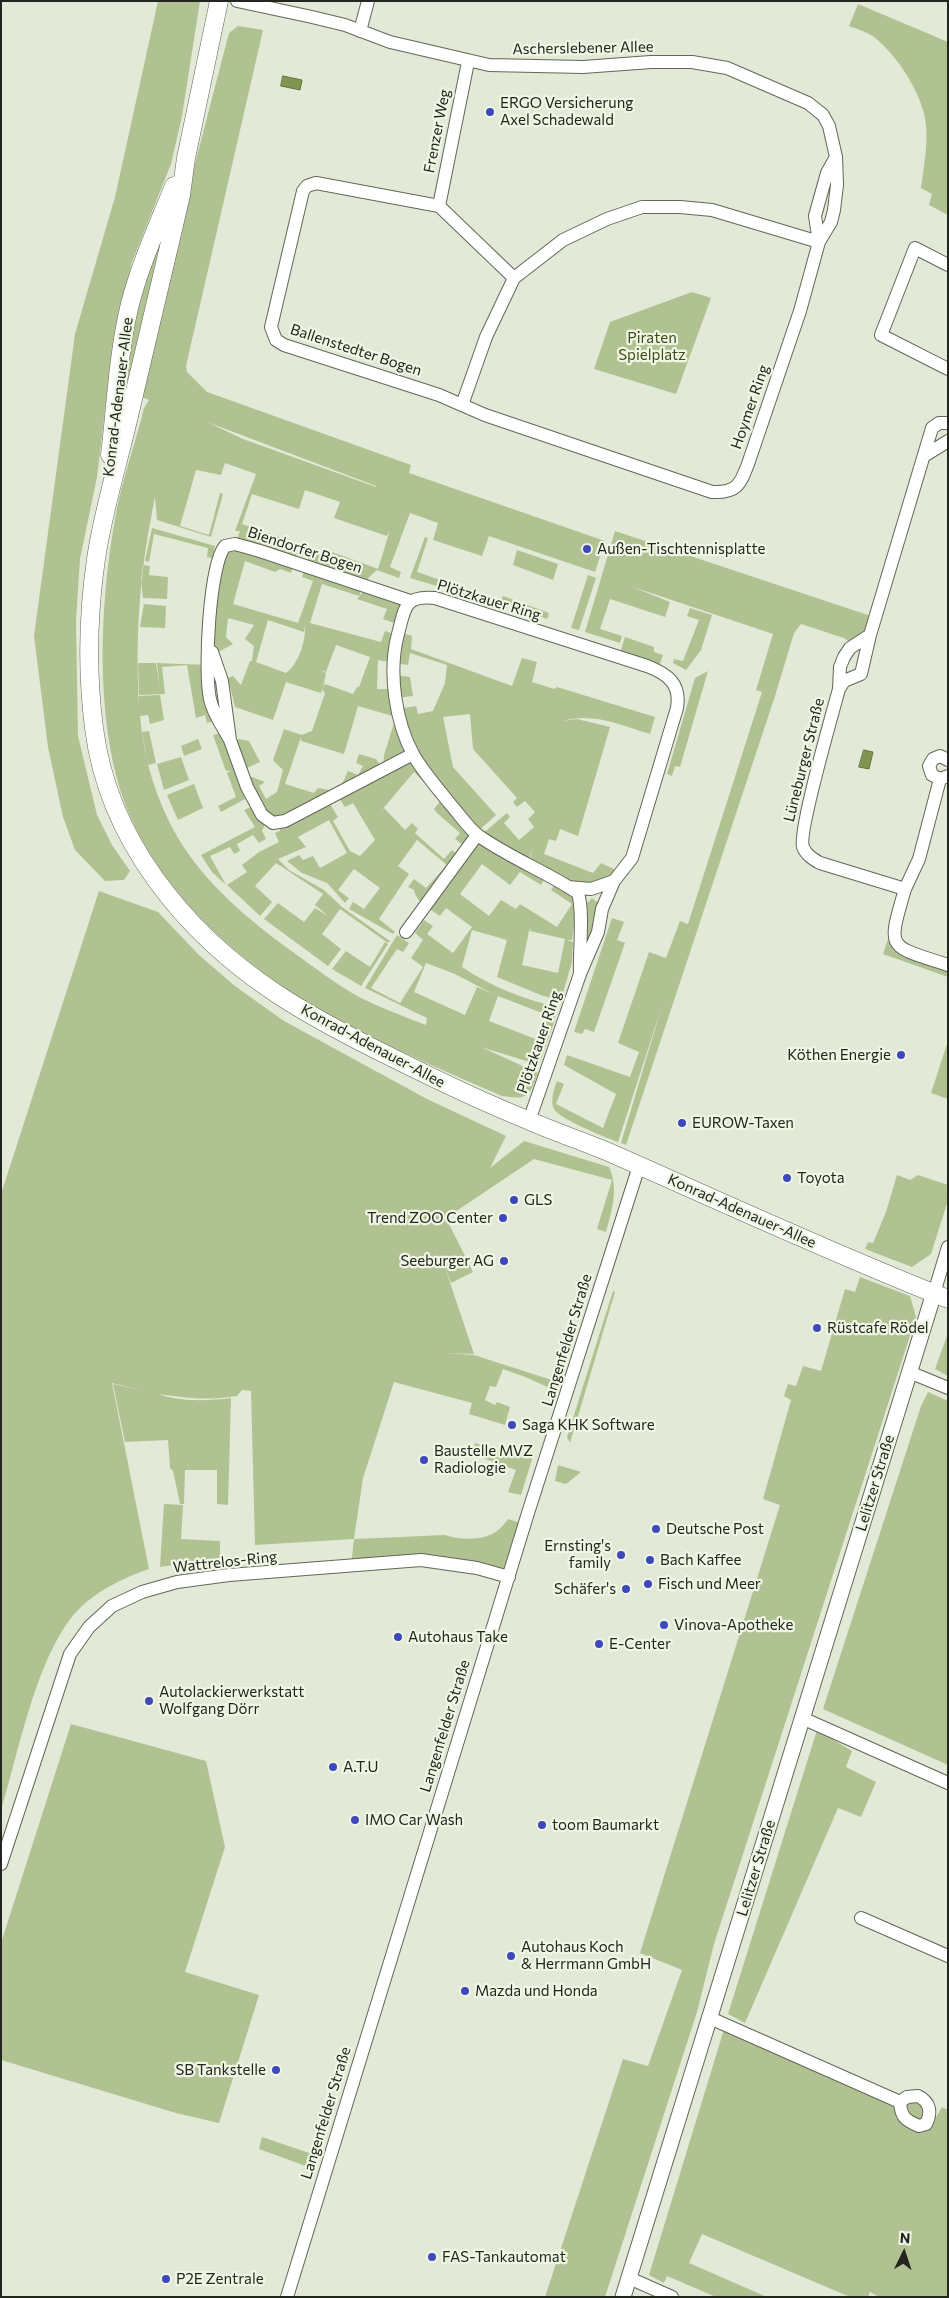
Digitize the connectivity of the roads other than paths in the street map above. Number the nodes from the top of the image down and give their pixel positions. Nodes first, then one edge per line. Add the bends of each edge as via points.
1 (219, 1) edge
2 (237, 1) edge
3 (368, 1) edge
4 (360, 31) junction
5 (468, 62) junction
6 (186, 158) junction
7 (439, 206) junction
8 (819, 242) junction
9 (948, 265) edge
10 (514, 278) junction
11 (948, 369) edge
12 (462, 405) junction
13 (948, 423) edge
14 (948, 441) edge
15 (924, 456) junction
16 (102, 528) junction
17 (410, 601) junction
18 (870, 635) junction
19 (839, 689) junction
20 (413, 754) junction
21 (948, 760) edge
22 (944, 777) edge
23 (477, 835) junction
24 (614, 881) junction
25 (568, 887) junction
26 (905, 888) junction
27 (592, 896) junction
28 (582, 906) junction
29 (602, 908) junction
30 (406, 932) dead end
31 (948, 965) edge
32 (580, 974) junction
33 (529, 1121) junction
34 (639, 1166) junction
35 (948, 1247) edge
36 (941, 1296) edge
37 (909, 1372) junction
38 (948, 1388) edge
39 (508, 1577) junction
40 (802, 1718) junction
41 (948, 1783) edge
42 (1, 1864) edge
43 (861, 1918) dead end
44 (948, 1956) edge
45 (710, 2018) junction
46 (900, 2102) dead end
47 (629, 2278) junction
48 (287, 2297) edge
49 (624, 2297) edge
50 (672, 2297) edge

1 - 6 main road, Konrad-Adenauer-Allee
2 - 4 street, Ascherslebener Allee
3 - 4 street
4 - 5 street, Ascherslebener Allee
5 - 7 street, Frenzer Weg
5 - 8 street, Ascherslebener Allee via 534,68 692,62 727,68 808,103 829,126 836,157 827,173 815,216
6 - 16 main road, Konrad-Adenauer-Allee via 181,195
6 - 16 main road, Konrad-Adenauer-Allee via 151,236 130,303 122,342
7 - 10 street
7 - 12 street, Ballenstedter Bogen via 316,183 307,186 301,197 271,328 276,340 284,345
8 - 10 street via 712,210 642,207 563,240
8 - 12 street, Hoymer Ring via 800,310 748,464 741,482 734,489 712,492 508,425
9 - 11 street via 915,248 881,335
10 - 12 street via 486,337
13 - 15 street, Lüneburger Straße via 939,423 932,428
14 - 15 street
15 - 18 street, Lüneburger Straße
16 - 33 main road, Konrad-Adenauer-Allee via 96,559 90,638 94,728 100,763 122,825 158,882 208,940 274,993 346,1035
17 - 20 street via 397,638 395,691
17 - 20 street, Biendorfer Bogen via 231,544 222,549 216,567 209,640 222,681 230,740 240,771 262,815 273,823 285,821
17 - 24 street, Plötzkauer Ring via 420,596 435,598 647,666 662,672 674,683 679,697 677,708 632,858
18 - 19 street, Lüneburger Straße via 860,674 844,681
18 - 19 street, Lüneburger Straße via 850,648 844,657
19 - 26 street, Lüneburger Straße via 805,822 803,847 820,863
20 - 23 street via 427,777
21 - 22 street via 940,756 929,766 932,775
22 - 26 street via 919,859
23 - 25 street
23 - 30 street
24 - 25 street via 591,889
24 - 27 street, Plötzkauer Ring
24 - 29 street, Plötzkauer Ring
25 - 27 street
25 - 28 street via 578,893
26 - 31 street via 894,924 894,940 906,952
27 - 28 street, Plötzkauer Ring
27 - 29 street
28 - 32 street, Plötzkauer Ring
29 - 32 street, Plötzkauer Ring via 598,932
32 - 33 street, Plötzkauer Ring
33 - 34 main road, Konrad-Adenauer-Allee
34 - 36 main road, Konrad-Adenauer-Allee via 791,1235
34 - 39 street, Langenfelder Straße
35 - 36 street, Lelitzer Straße
36 - 37 street, Lelitzer Straße
37 - 38 street
37 - 40 street, Lelitzer Straße
39 - 42 street, Wattrelos-Ring via 476,1568 420,1560 201,1578 158,1587 112,1606 89,1627 70,1654
39 - 48 street, Langenfelder Straße
40 - 41 street
40 - 45 street, Lelitzer Straße
43 - 44 street
45 - 46 street
45 - 47 street, Lelitzer Straße
47 - 49 street, Lelitzer Straße
47 - 50 street

